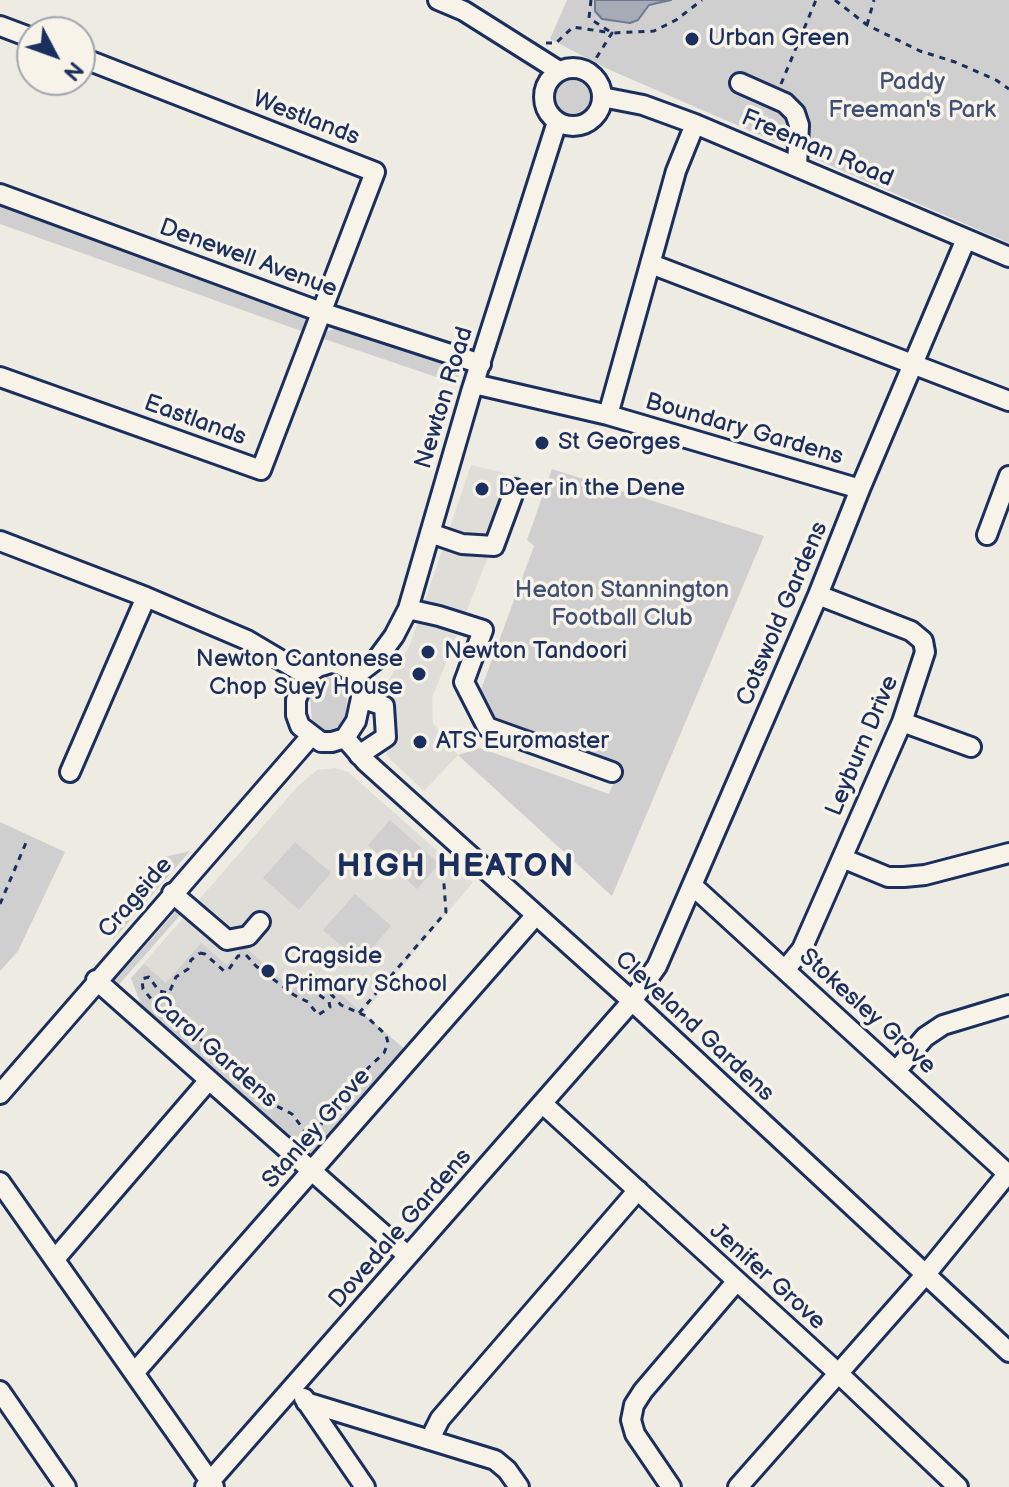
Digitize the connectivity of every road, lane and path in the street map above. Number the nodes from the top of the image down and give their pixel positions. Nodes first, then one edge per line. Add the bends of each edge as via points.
1 (438, 0) edge
2 (591, 0) edge
3 (702, 0) edge
4 (816, 0) edge
5 (835, 0) edge
6 (874, 0) edge
7 (467, 5) edge
8 (867, 25) junction
9 (612, 33) junction
10 (542, 43) dead end
11 (96, 63) edge
12 (559, 71) junction
13 (588, 71) junction
14 (740, 83) dead end
15 (1009, 89) edge
16 (602, 97) junction
17 (775, 98) junction
18 (557, 122) junction
19 (695, 124) junction
20 (797, 167) junction
21 (0, 194) edge
22 (966, 239) junction
23 (1009, 257) edge
24 (651, 264) junction
25 (321, 312) junction
26 (915, 363) junction
27 (481, 364) junction
28 (0, 377) edge
29 (474, 384) junction
30 (1009, 401) edge
31 (608, 415) junction
32 (1009, 476) edge
33 (515, 489) dead end
34 (860, 489) junction
35 (430, 533) junction
36 (987, 535) dead end
37 (0, 541) edge
38 (818, 595) junction
39 (146, 597) junction
40 (408, 609) junction
41 (306, 675) junction
42 (356, 675) junction
43 (361, 698) junction
44 (902, 722) junction
45 (311, 736) junction
46 (345, 738) junction
47 (971, 747) dead end
48 (359, 755) junction
49 (70, 772) dead end
50 (612, 772) dead end
51 (28, 838) dead end
52 (462, 851) junction
53 (1009, 853) edge
54 (842, 858) junction
55 (693, 886) junction
56 (172, 893) junction
57 (0, 904) edge
58 (536, 915) junction
59 (260, 922) dead end
60 (785, 970) junction
61 (96, 980) junction
62 (632, 1001) junction
63 (1009, 1005) edge
64 (359, 1013) junction
65 (896, 1071) junction
66 (209, 1080) junction
67 (1, 1092) edge
68 (543, 1104) junction
69 (313, 1172) junction
70 (1009, 1173) edge
71 (0, 1182) edge
72 (638, 1190) junction
73 (408, 1256) junction
74 (55, 1259) junction
75 (926, 1274) junction
76 (736, 1282) junction
77 (1009, 1352) edge
78 (134, 1373) junction
79 (838, 1373) junction
80 (295, 1386) junction
81 (0, 1391) edge
82 (306, 1402) junction
83 (430, 1439) junction
84 (210, 1485) edge
85 (66, 1487) edge
86 (365, 1487) edge
87 (519, 1487) edge
88 (671, 1487) edge
89 (738, 1487) edge
90 (958, 1487) edge

1 - 7 street
2 - 9 path via 589,18
3 - 9 path via 654,31
4 - 17 path
5 - 8 path
6 - 8 path
7 - 12 street
8 - 15 path
9 - 10 path via 573,27 556,43
9 - 13 path
11 - 25 street, Westlands via 375,172
12 - 13 street
12 - 18 street via 544,91 546,109
13 - 16 street
14 - 17 street
16 - 18 street via 597,113 583,124
16 - 19 street, Freeman Road
17 - 20 street via 795,113 799,125
18 - 27 street, Newton Road
19 - 20 street, Freeman Road
19 - 24 street via 676,171
20 - 22 street, Freeman Road
21 - 25 street, Denewell Avenue
22 - 23 street, Freeman Road
22 - 26 street, Cotswold Gardens
24 - 26 street
24 - 31 street
25 - 27 street, Denewell Avenue
25 - 28 street, Eastlands via 261,470
26 - 30 street
26 - 34 street, Cotswold Gardens
27 - 29 street, Newton Road
29 - 31 street, Boundary Gardens
29 - 35 street, Newton Road
31 - 34 street, Boundary Gardens
32 - 36 street
33 - 35 street via 494,546 462,544
34 - 38 street, Cotswold Gardens
35 - 40 street, Newton Road
37 - 39 street
38 - 44 street, Leyburn Drive via 911,631 923,641 923,664
38 - 55 street, Cotswold Gardens
39 - 41 street via 247,640
39 - 49 street
40 - 42 street, Newton Road via 377,659
40 - 50 street via 483,630 464,682 487,727
41 - 42 street via 331,663
41 - 45 street via 296,715
42 - 43 street
43 - 46 street
43 - 48 street via 384,706 386,737
44 - 47 street
44 - 54 street, Leyburn Drive
45 - 46 street via 321,742
45 - 56 street, Cragside
46 - 48 street, Cleveland Gardens
48 - 52 street, Cleveland Gardens
51 - 57 path
52 - 58 street, Cleveland Gardens
52 - 64 path via 443,871 446,912
53 - 54 street via 904,877 888,877
54 - 60 street, Leyburn Drive via 802,949
55 - 60 street, Stokesley Grove
55 - 62 street, Cotswold Gardens via 657,966
56 - 59 street via 227,940 248,936
56 - 61 street, Cragside
58 - 62 street, Cleveland Gardens
58 - 69 street, Stanley Grove
60 - 65 street, Stokesley Grove
61 - 66 street, Carol Gardens
61 - 67 street, Cragside
62 - 68 street, Dovedale Gardens
62 - 75 street, Cleveland Gardens
63 - 65 street via 943,1025 925,1037
64 - 64 path via 386,1035 384,1053 358,1086 337,1101 316,1132 307,1134 292,1114 269,1102 259,1084 230,1070 215,1046 185,1033 175,1014 152,1000 141,983 149,977 159,991 169,993 196,954 205,954 224,971 246,955 318,1015 330,1007 311,989 314,980 341,1005
65 - 70 street, Stokesley Grove
66 - 69 street, Carol Gardens
66 - 74 street
68 - 72 street, Jenifer Grove
68 - 73 street, Dovedale Gardens
69 - 73 street, Carol Gardens
69 - 78 street, Stanley Grove
70 - 75 street
71 - 74 street
72 - 76 street, Jenifer Grove
72 - 83 street via 440,1419
73 - 80 street, Dovedale Gardens
74 - 78 street
75 - 77 street, Cleveland Gardens
75 - 79 street
76 - 79 street, Jenifer Grove
76 - 88 street via 634,1405 635,1434
78 - 84 street
79 - 89 street
79 - 90 street, Jenifer Grove
80 - 82 street
80 - 84 street, Dovedale Gardens
81 - 85 street
82 - 83 street
82 - 86 street
83 - 87 street via 495,1460

